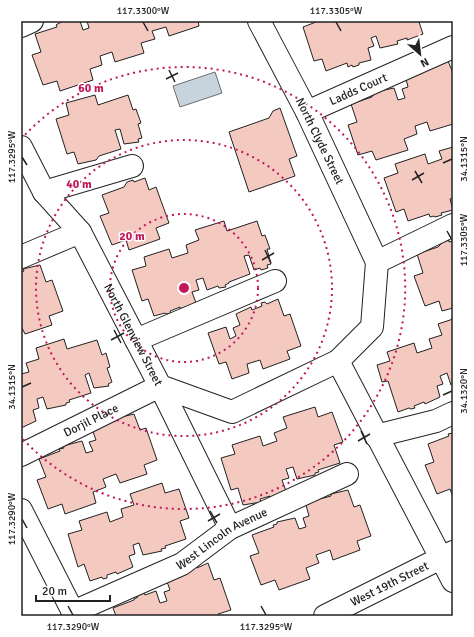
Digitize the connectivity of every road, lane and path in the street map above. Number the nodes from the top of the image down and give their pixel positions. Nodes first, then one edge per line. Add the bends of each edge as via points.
1 (32, 21) edge
2 (260, 21) edge
3 (21, 26) edge
4 (453, 47) edge
5 (307, 112) junction
6 (21, 147) edge
7 (132, 166) dead end
8 (44, 192) junction
9 (453, 225) edge
10 (80, 232) junction
11 (21, 257) edge
12 (377, 262) junction
13 (275, 281) dead end
14 (136, 340) junction
15 (338, 361) junction
16 (160, 386) junction
17 (453, 413) edge
18 (376, 436) junction
19 (21, 455) edge
20 (347, 474) dead end
21 (21, 510) edge
22 (230, 528) junction
23 (447, 555) edge
24 (453, 581) edge
25 (325, 616) edge

1 - 3 street
2 - 5 street, North Clyde Street
4 - 5 street, Ladds Court
5 - 12 street, North Clyde Street
6 - 8 street, North Glenview Street
7 - 8 street
8 - 10 street, North Glenview Street
9 - 12 street
10 - 11 street
10 - 14 street, North Glenview Street
12 - 15 street, North Glenview Street via 372,328
13 - 14 street
14 - 16 street, North Glenview Street
15 - 16 street, North Glenview Street via 232,412
15 - 18 street
16 - 19 street, Dorjil Place
16 - 22 street
17 - 18 street via 436,421
18 - 23 street via 411,499
20 - 22 street, West Lincoln Avenue
21 - 22 street, West Lincoln Avenue via 73,612 182,564
23 - 24 street
23 - 25 street, West 19th Street

